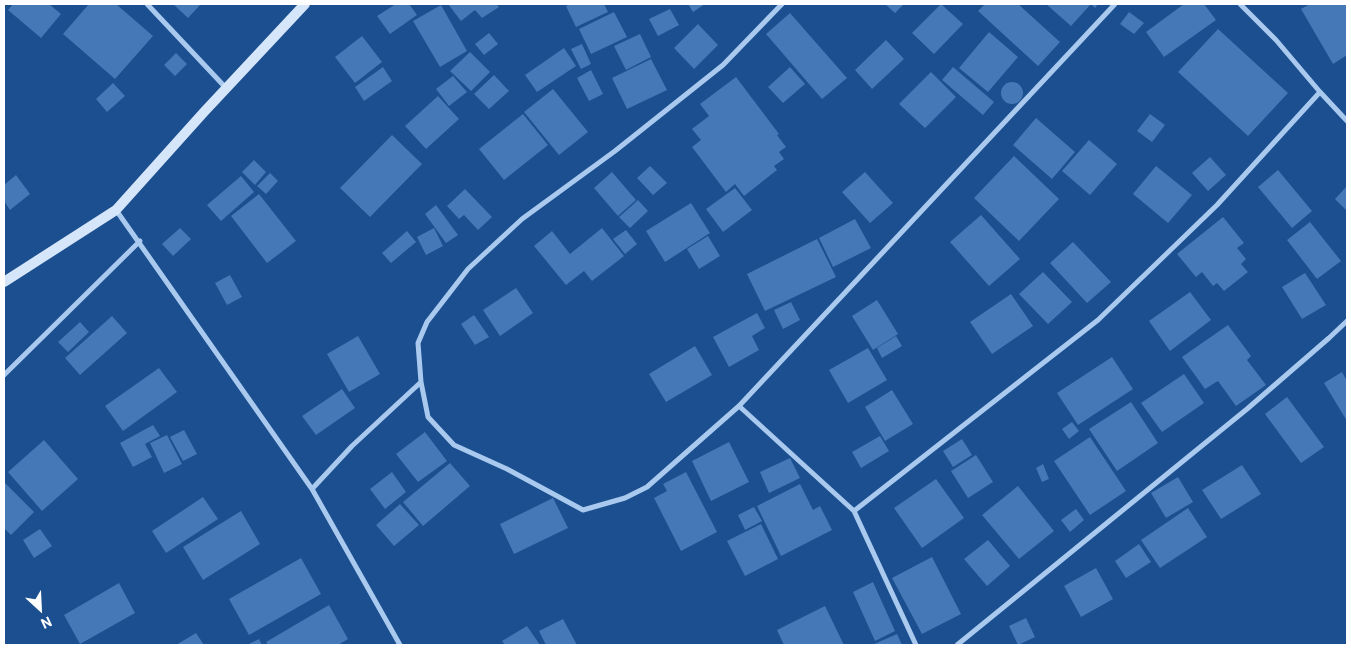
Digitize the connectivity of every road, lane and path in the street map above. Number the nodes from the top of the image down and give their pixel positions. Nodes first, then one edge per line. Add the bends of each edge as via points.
1 (147, 4) edge
2 (305, 4) edge
3 (782, 4) edge
4 (1115, 4) edge
5 (1240, 4) edge
6 (226, 88) junction
7 (1320, 92) junction
8 (1347, 121) edge
9 (116, 210) junction
10 (140, 241) junction
11 (4, 282) edge
12 (1347, 321) edge
13 (4, 376) edge
14 (422, 382) junction
15 (739, 406) junction
16 (312, 489) junction
17 (854, 510) junction
18 (400, 645) edge
19 (916, 645) edge
20 (957, 645) edge

1 - 6 street
2 - 6 street
3 - 14 street via 723,65 615,151 522,219 468,269 427,322 418,342
4 - 15 street
5 - 7 street
6 - 9 street
7 - 8 street
7 - 17 street via 1217,206 1098,320
9 - 10 street
9 - 11 street
10 - 13 street
10 - 16 street
12 - 20 street via 1247,409
14 - 15 street via 428,417 454,445 583,510 625,498 647,487
14 - 16 street via 352,446
15 - 17 street
16 - 18 street
17 - 19 street

